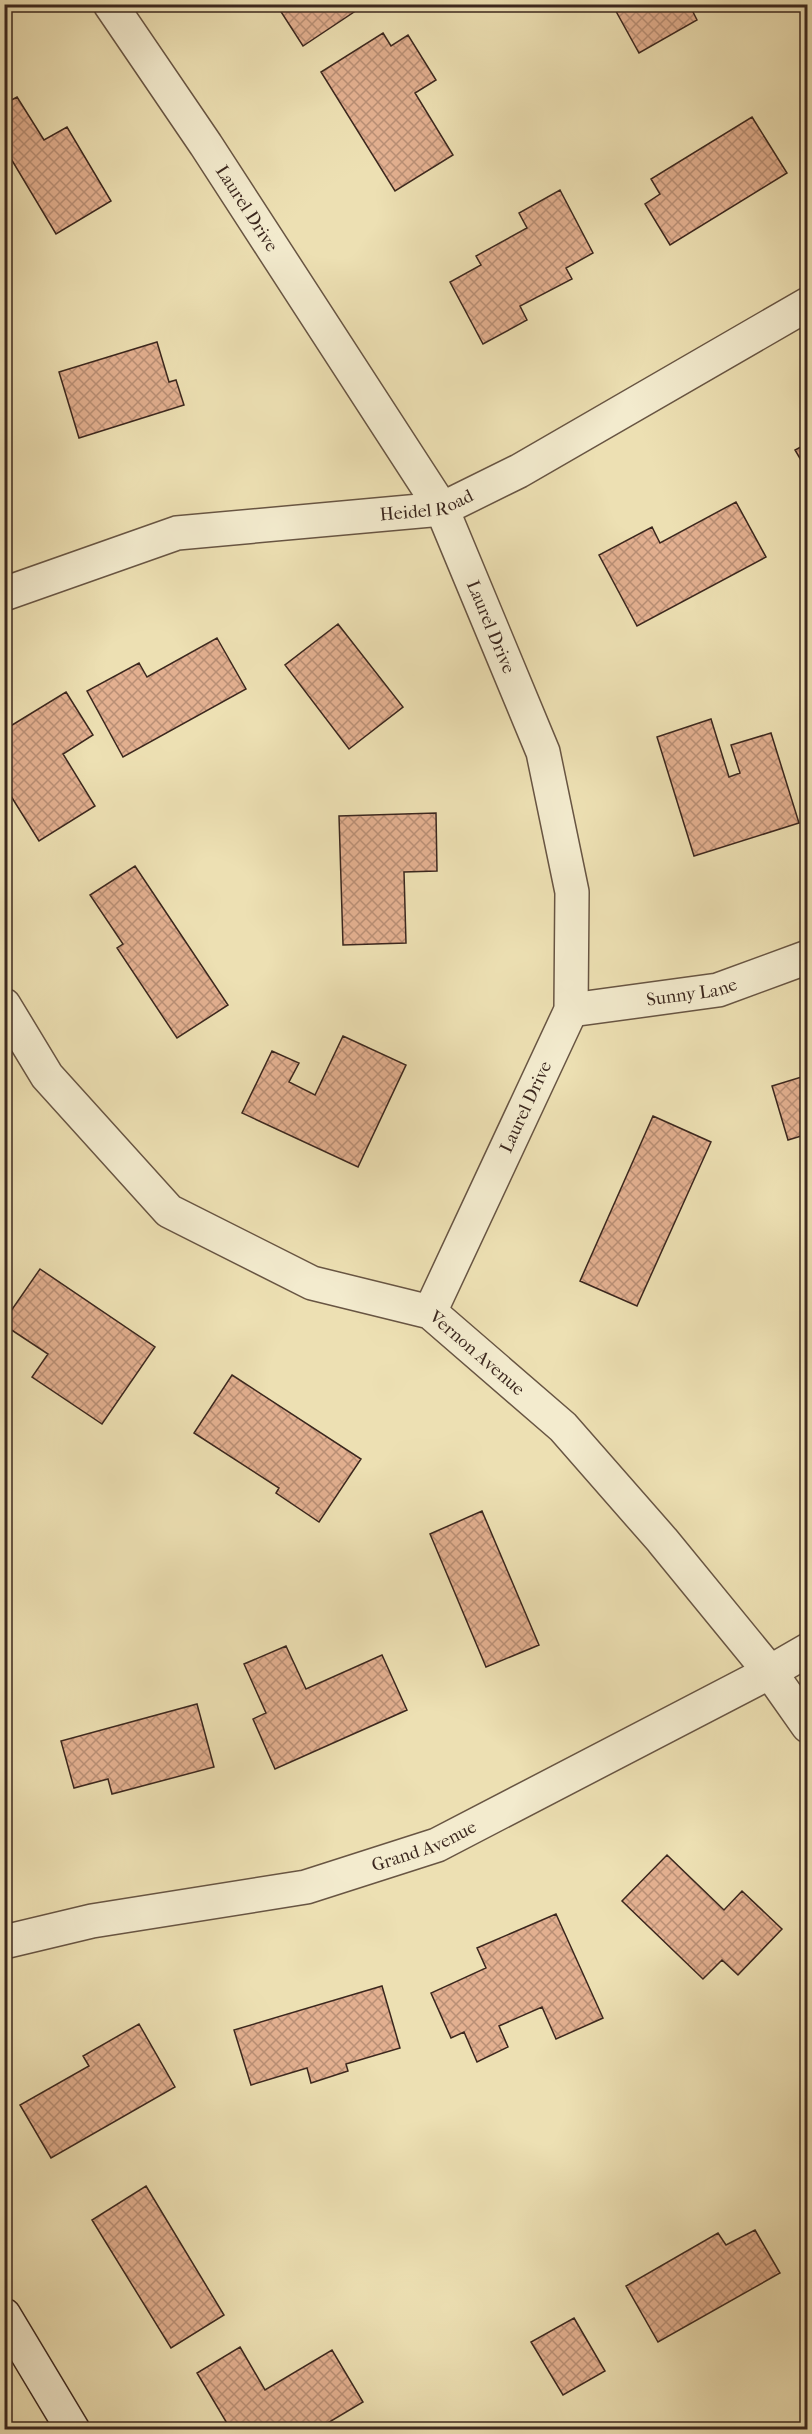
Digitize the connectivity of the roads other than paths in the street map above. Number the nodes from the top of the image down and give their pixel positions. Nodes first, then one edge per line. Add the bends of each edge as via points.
1 (110, 4) edge
2 (807, 304) edge
3 (442, 509) junction
4 (4, 594) edge
5 (807, 957) edge
6 (4, 1005) edge
7 (571, 1010) junction
8 (430, 1312) junction
9 (807, 1650) edge
10 (770, 1672) junction
11 (807, 1726) edge
12 (4, 1942) edge
13 (4, 2315) edge
14 (73, 2430) edge

1 - 3 street, Laurel Drive
2 - 3 street, Heidel Road via 519,471
3 - 4 street, Heidel Road via 177,533
3 - 7 street, Laurel Drive via 543,752 572,892
5 - 7 street, Sunny Lane via 718,990
6 - 8 street, Vernon Avenue via 47,1076 169,1211 312,1283
7 - 8 street, Laurel Drive
8 - 10 street, Vernon Avenue via 563,1427
9 - 10 street, Grand Avenue
10 - 11 street, Vernon Avenue
10 - 12 street, Grand Avenue via 437,1845 306,1887 92,1921
13 - 14 street

